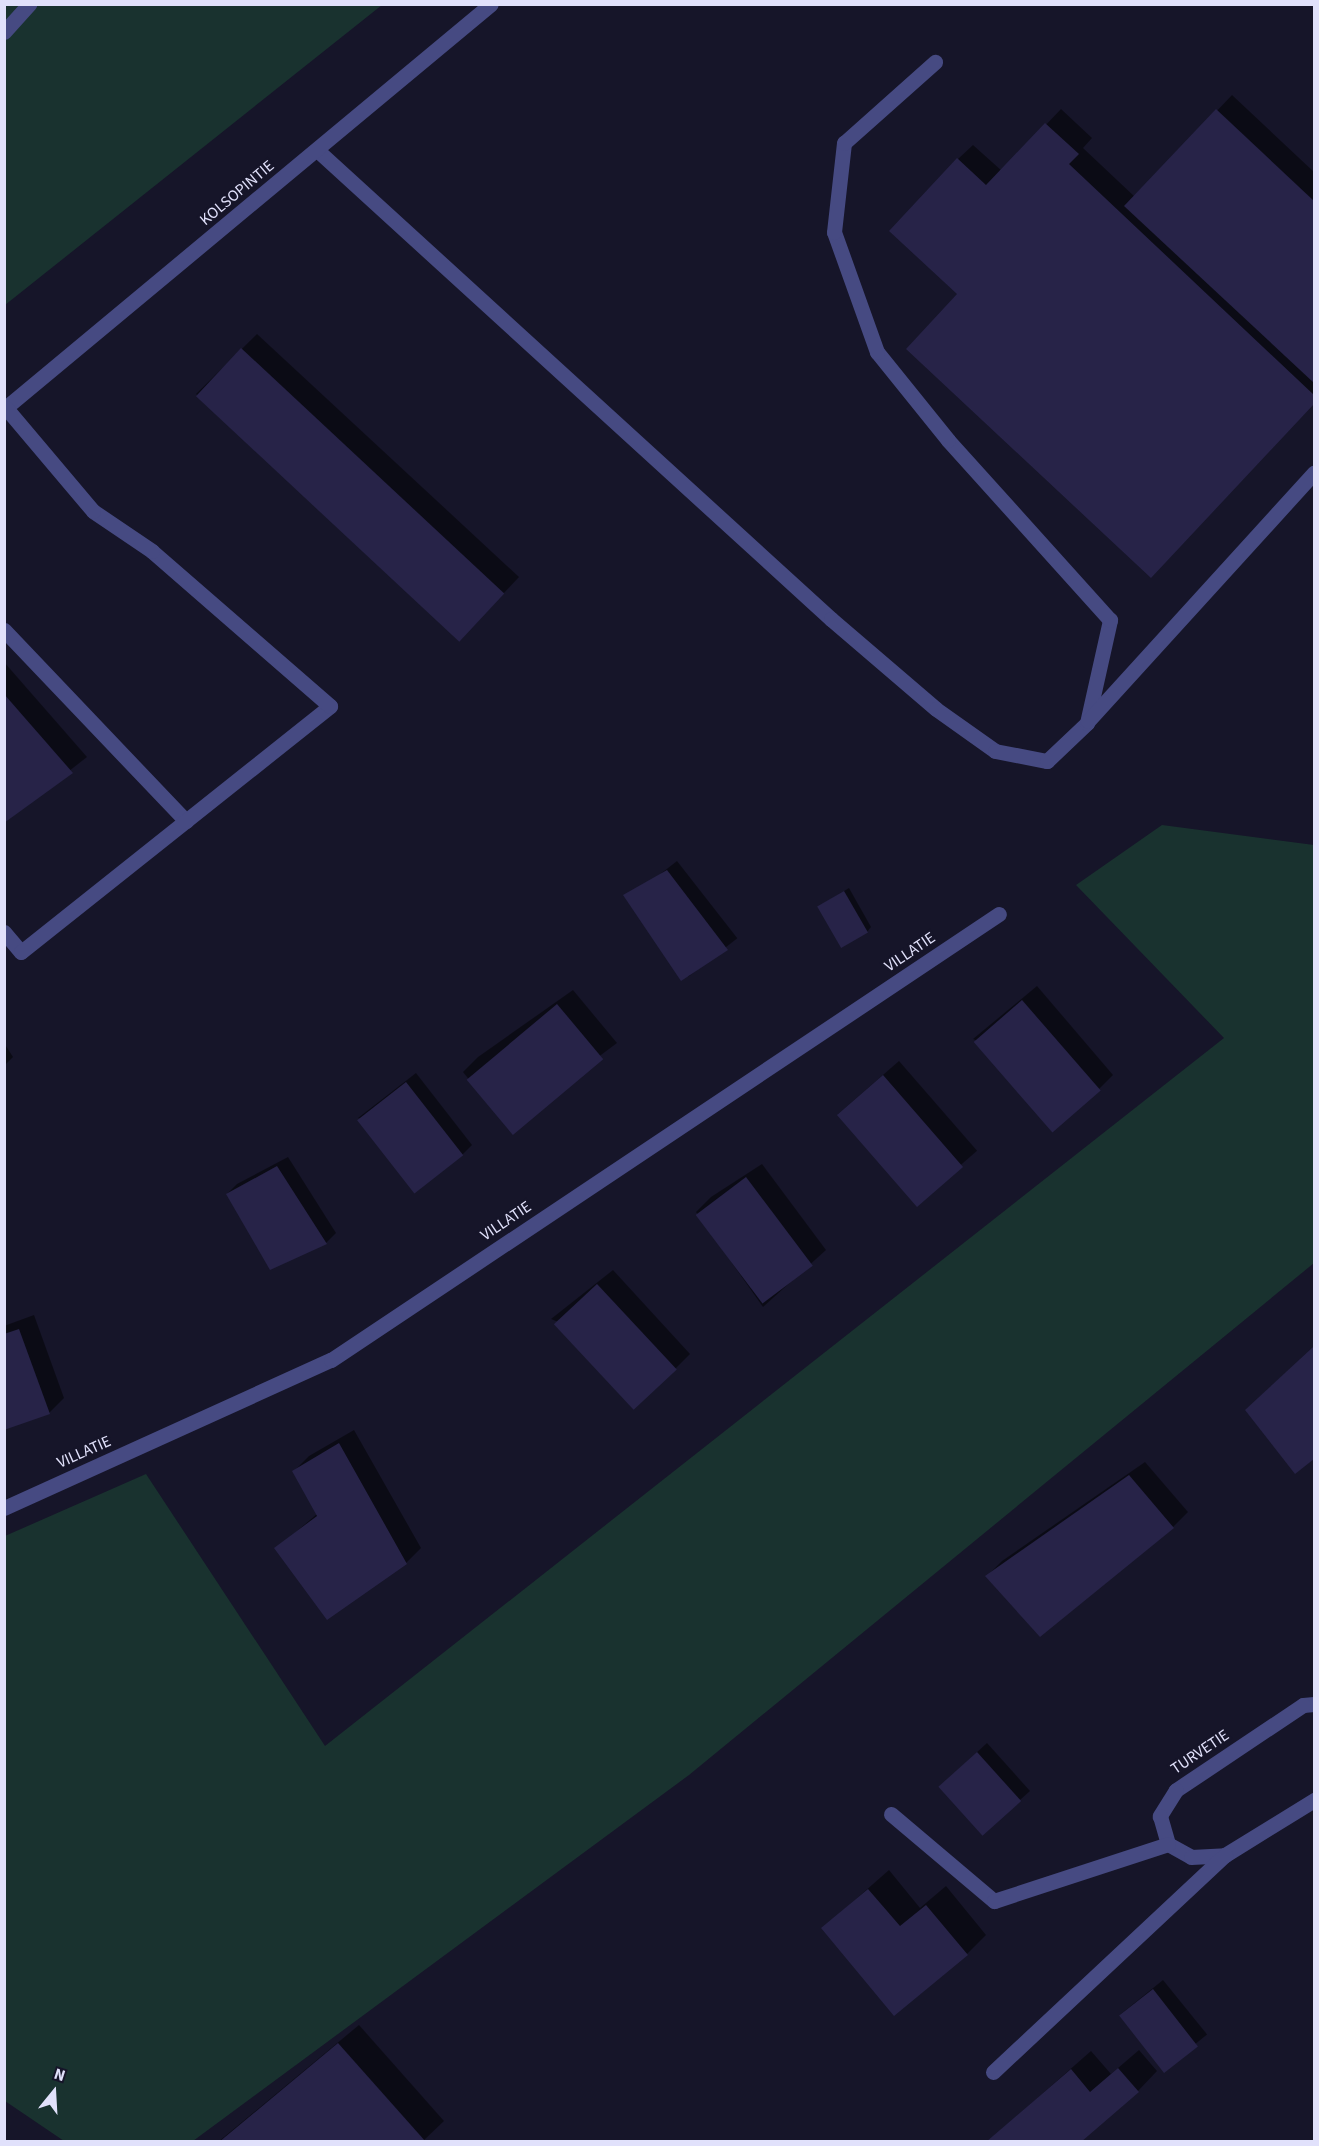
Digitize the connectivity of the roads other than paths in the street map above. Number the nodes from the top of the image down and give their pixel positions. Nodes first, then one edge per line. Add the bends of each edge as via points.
1 (29, 4) edge
2 (491, 4) edge
3 (4, 32) edge
4 (935, 62) dead end
5 (317, 150) junction
6 (5, 408) edge
7 (1314, 473) edge
8 (4, 630) edge
9 (1087, 723) junction
10 (186, 821) junction
11 (999, 914) dead end
12 (4, 932) edge
13 (4, 1508) edge
14 (1314, 1704) edge
15 (1314, 1800) edge
16 (891, 1814) dead end
17 (1168, 1844) junction
18 (1225, 1855) junction
19 (993, 2072) dead end

1 - 3 street
2 - 5 street, KOLSOPINTIE
4 - 9 street via 844,143 834,232 877,352 948,440 1110,620
5 - 6 street, KOLSOPINTIE
5 - 9 street via 831,619 936,709 995,751 1047,761
6 - 10 street via 93,511 152,551 330,706
7 - 9 street
8 - 10 street
10 - 12 street via 21,952
11 - 13 street, VILLATIE via 331,1360
14 - 17 street, TURVETIE via 1303,1705 1176,1790 1160,1816
15 - 18 street
16 - 17 street via 994,1902
17 - 18 street via 1191,1857
18 - 19 street

